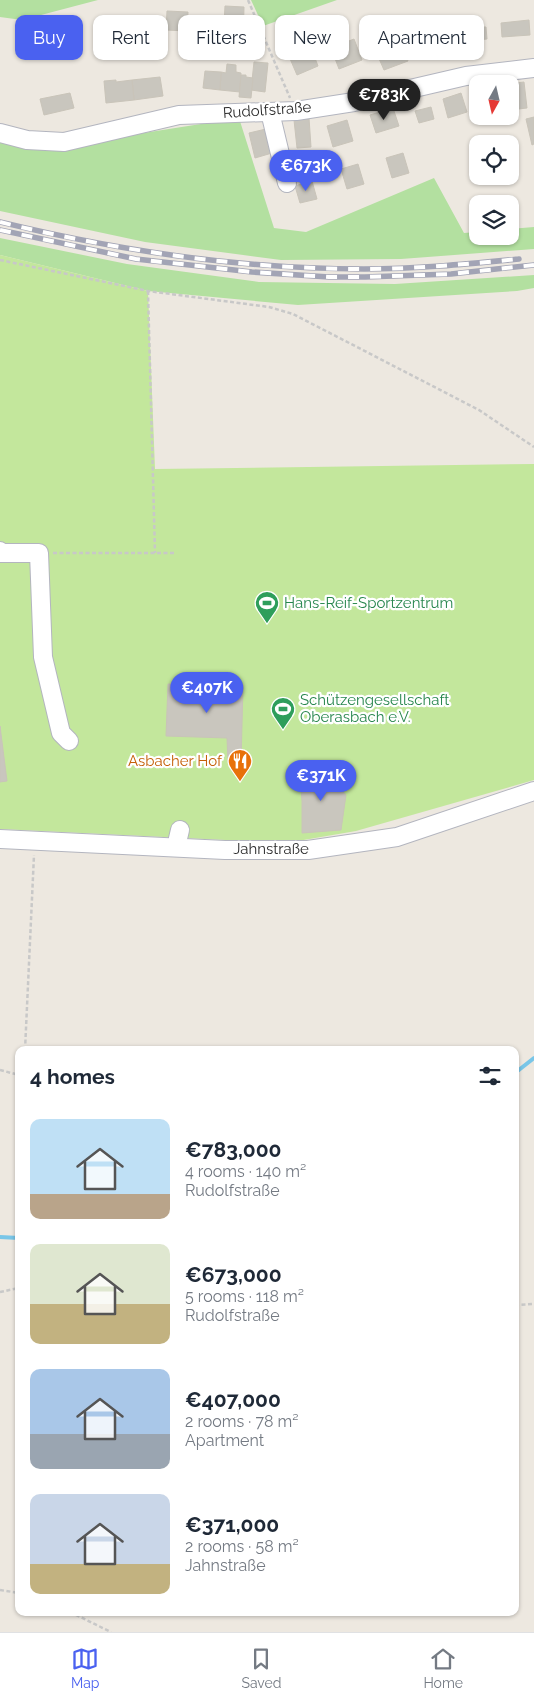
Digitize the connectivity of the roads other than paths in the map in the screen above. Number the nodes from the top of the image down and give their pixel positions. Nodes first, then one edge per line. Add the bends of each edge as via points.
1 (534, 68) edge
2 (270, 112) junction
3 (0, 133) edge
4 (287, 183) dead end
5 (0, 551) edge
6 (69, 741) dead end
7 (534, 791) edge
8 (0, 839) edge

1 - 2 street, Rudolfstraße via 466,76 354,102
2 - 3 street, Rudolfstraße via 179,115 64,142 27,140
2 - 4 street
5 - 6 street via 39,553 43,657 61,733
7 - 8 street, Jahnstraße via 397,837 308,850 225,850 178,839

